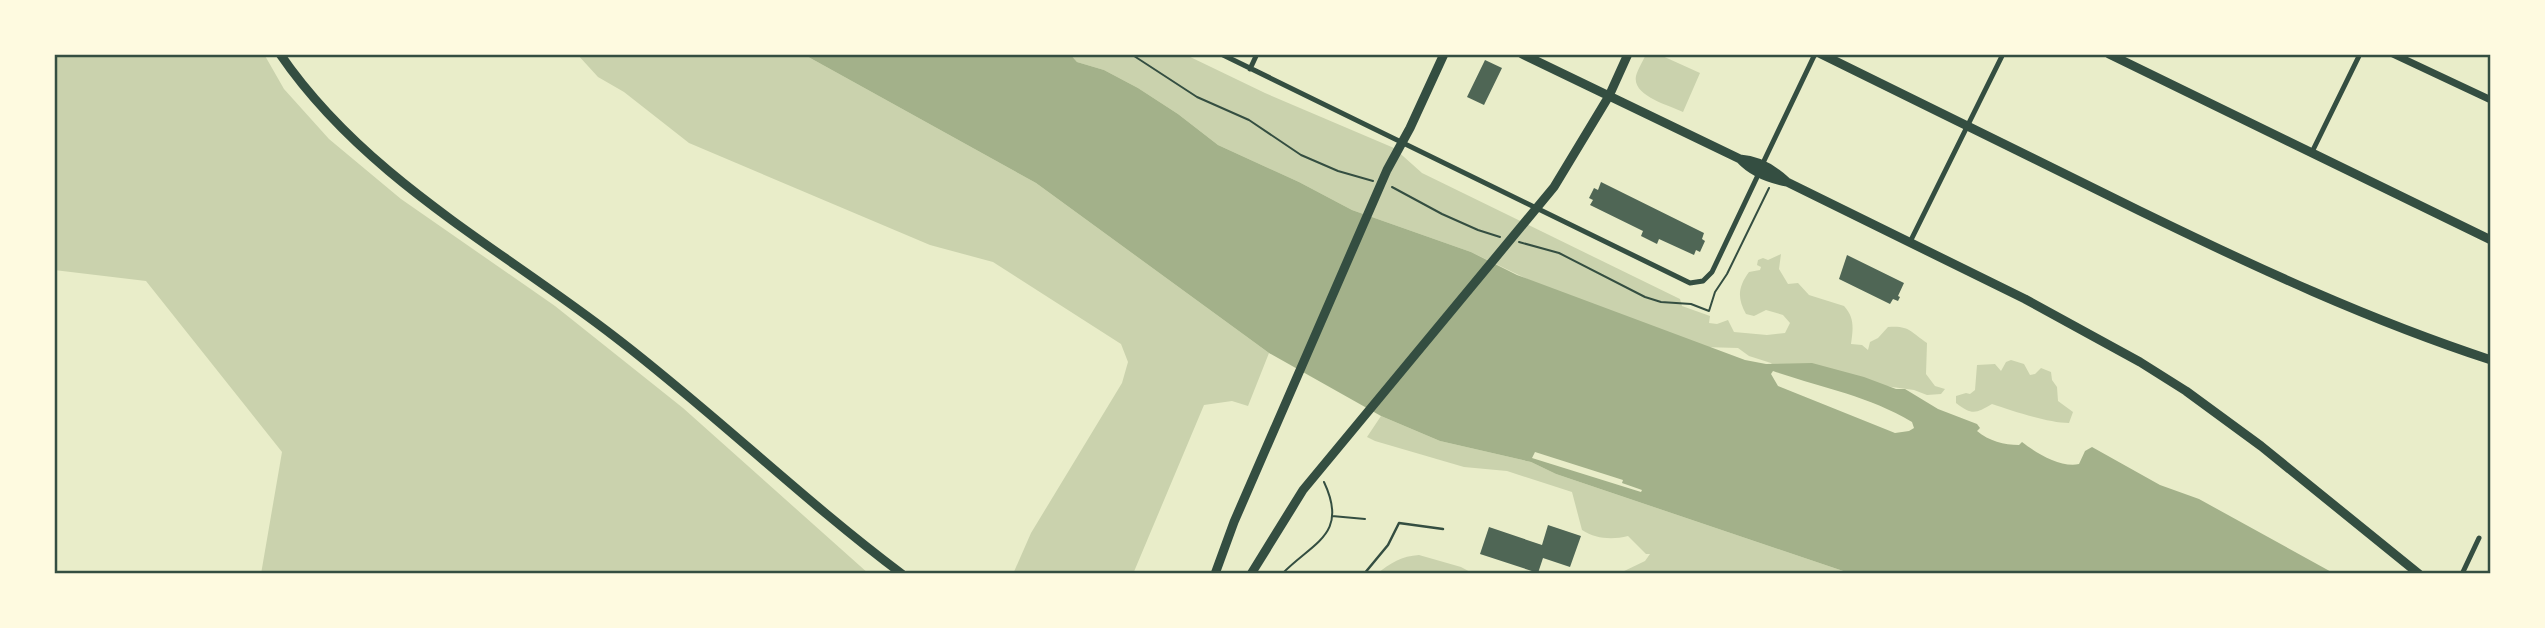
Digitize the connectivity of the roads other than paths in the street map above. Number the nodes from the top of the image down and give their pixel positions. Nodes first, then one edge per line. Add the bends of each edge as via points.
1 (280, 54) edge
2 (1221, 54) edge
3 (1257, 54) edge
4 (1444, 54) edge
5 (1522, 54) edge
6 (1628, 54) edge
7 (1815, 54) edge
8 (1821, 54) edge
9 (2003, 54) edge
10 (2109, 54) edge
11 (2360, 54) edge
12 (2393, 54) edge
13 (1250, 69) junction
14 (1609, 96) junction
15 (2491, 100) edge
16 (1967, 126) junction
17 (1402, 143) junction
18 (2312, 152) junction
19 (1760, 169) junction
20 (2491, 240) edge
21 (1910, 242) junction
22 (2491, 360) edge
23 (1443, 529) dead end
24 (2479, 538) dead end
25 (902, 574) edge
26 (1215, 574) edge
27 (1251, 574) edge
28 (1364, 574) edge
29 (2419, 574) edge
30 (2462, 574) edge

1 - 25 highway via 335,124 400,181 558,292
2 - 13 street
3 - 13 street
4 - 17 highway
5 - 14 highway
6 - 14 highway
7 - 19 street
8 - 16 highway
9 - 16 street
10 - 18 highway
11 - 18 street
12 - 15 street
13 - 17 street
14 - 19 highway
14 - 27 highway via 1554,187 1303,490
16 - 21 street
16 - 22 highway via 2312,292
17 - 19 street via 1694,283 1712,272
17 - 26 highway via 1256,469
18 - 20 highway
19 - 21 highway
21 - 29 highway via 2100,338 2163,376 2224,418
23 - 28 lane via 1399,523
24 - 30 street

